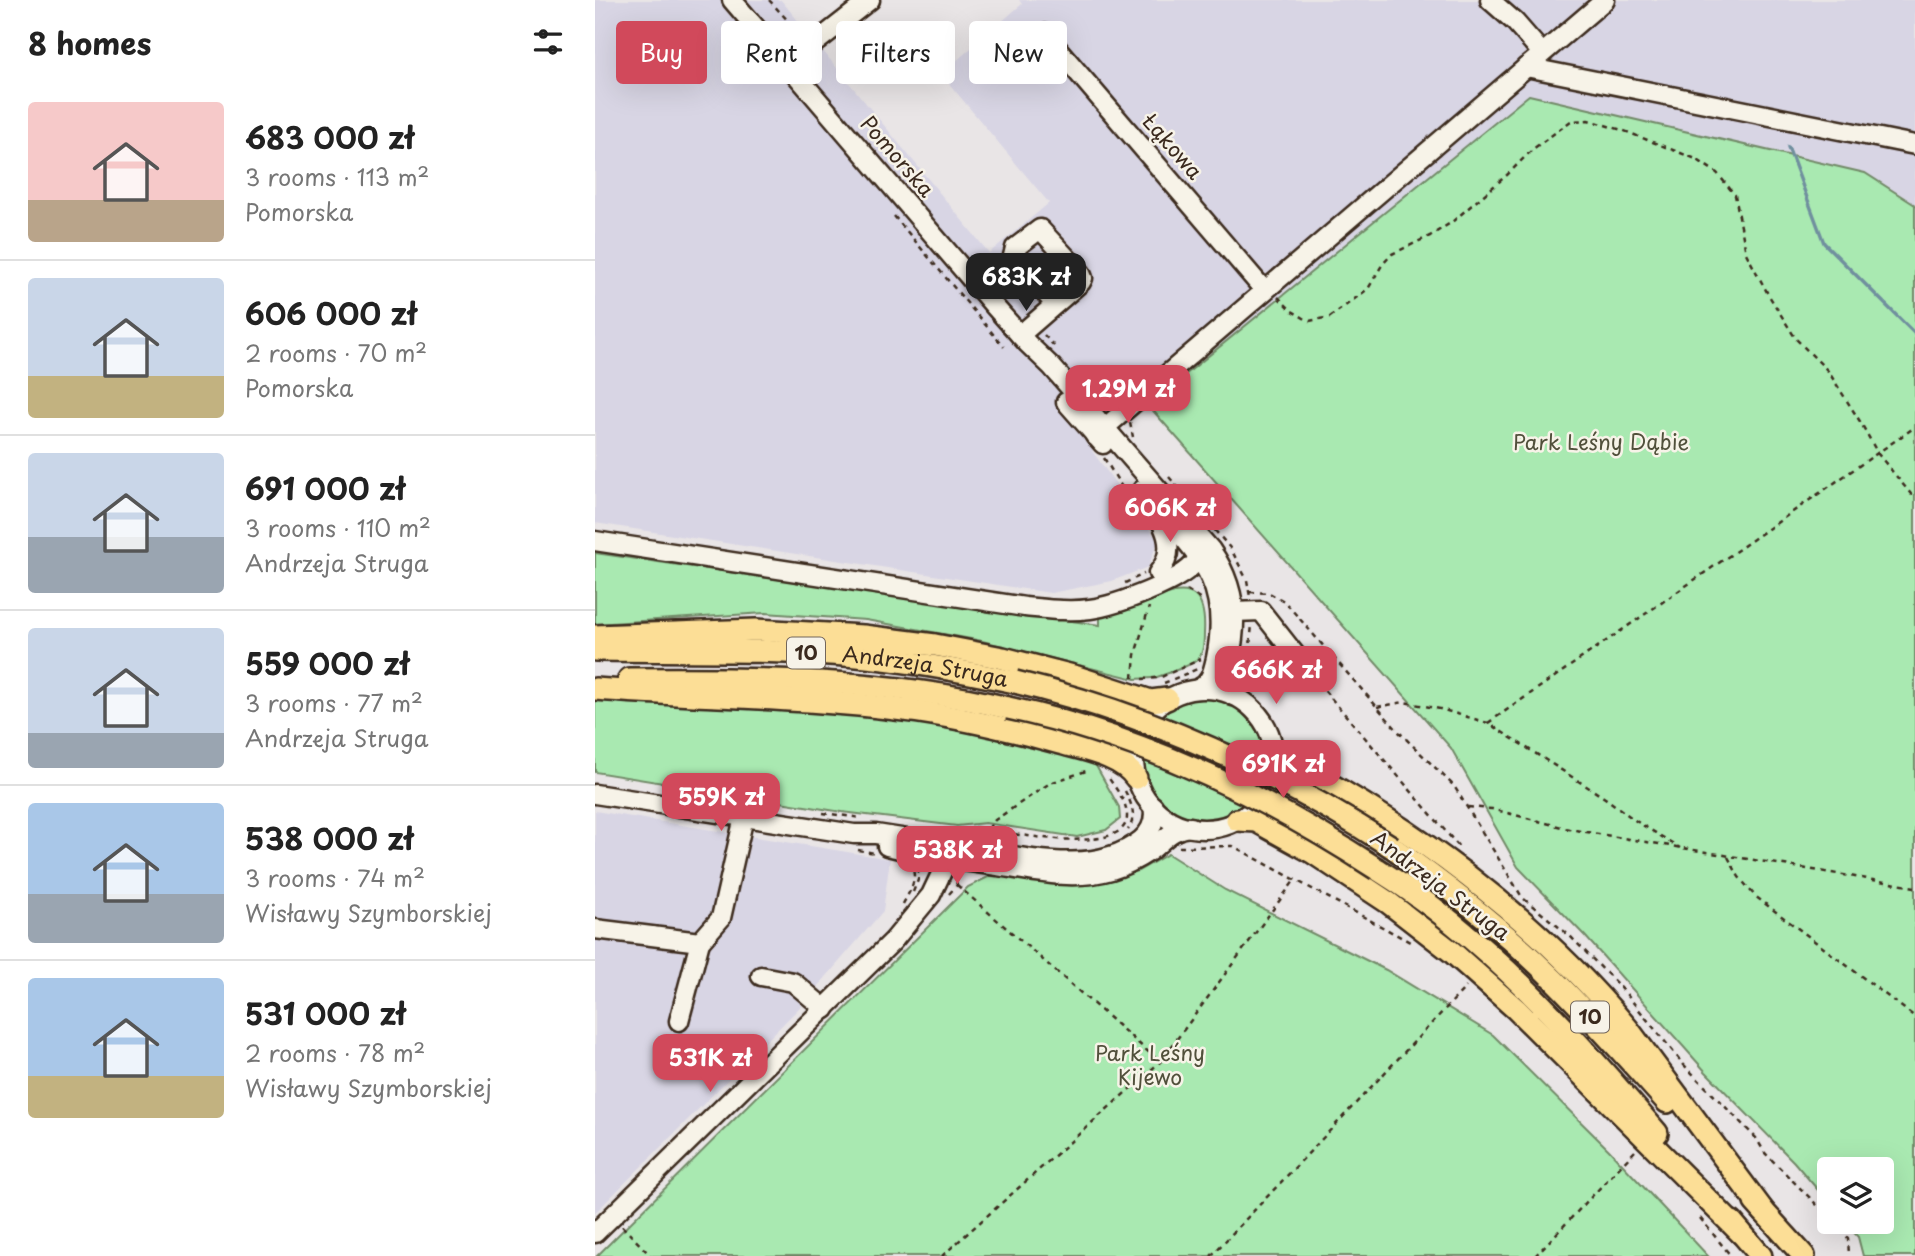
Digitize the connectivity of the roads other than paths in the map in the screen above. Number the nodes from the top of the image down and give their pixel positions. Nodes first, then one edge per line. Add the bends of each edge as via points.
1 (732, 0) edge
2 (870, 0) edge
3 (1490, 0) edge
4 (1605, 0) edge
5 (750, 21) edge
6 (822, 38) edge
7 (1542, 53) junction
8 (1067, 59) edge
9 (1526, 67) junction
10 (803, 84) edge
11 (1915, 145) edge
12 (1266, 288) junction
13 (1055, 304) dead end
14 (1024, 339) junction
15 (1100, 439) junction
16 (1138, 496) junction
17 (595, 541) edge
18 (1198, 549) junction
19 (1156, 575) junction
20 (1218, 601) junction
21 (1234, 612) junction
22 (595, 636) edge
23 (595, 650) edge
24 (1309, 672) road end
25 (595, 678) edge
26 (595, 688) edge
27 (1198, 689) junction
28 (1233, 696) junction
29 (1167, 699) junction
30 (1273, 750) junction
31 (1136, 778) junction
32 (595, 794) edge
33 (1153, 806) junction
34 (744, 817) junction
35 (1237, 820) junction
36 (1191, 827) junction
37 (933, 860) junction
38 (595, 929) edge
39 (700, 942) junction
40 (761, 976) dead end
41 (825, 1009) junction
42 (679, 1021) dead end
43 (1764, 1212) junction
44 (595, 1233) edge
45 (1741, 1233) junction
46 (1761, 1256) edge
47 (1804, 1256) edge

1 - 5 street, Pomorska
2 - 6 street
3 - 7 street
4 - 7 street
7 - 9 street
8 - 12 street, Łąkowa
9 - 11 street
9 - 12 street
10 - 14 street, Pomorska
12 - 15 street
13 - 14 street
14 - 15 street, Pomorska via 1051,384
15 - 16 street, Pomorska
15 - 18 street, Pomorska
16 - 18 street, Pomorska
16 - 19 street, Pomorska via 1166,531 1169,542 1167,559
17 - 19 street via 1053,610 1115,604
18 - 19 street
18 - 20 street, Pomorska
18 - 21 street, Pomorska via 1217,560
19 - 20 street via 1195,579
20 - 27 street, Pomorska via 1220,629 1213,670
21 - 24 street via 1261,611
21 - 28 street, Pomorska via 1227,680
22 - 29 main road via 756,631 863,636 1003,658 1151,701
23 - 43 main road, Andrzeja Struga / 10, bridge via 790,653 940,667 1015,682 1140,719 1205,745 1300,792 1392,847 1465,900 1553,979
25 - 45 main road, Andrzeja Struga / 10, bridge via 766,678 903,688 1008,708 1114,738 1207,775 1289,815 1377,869 1478,946 1555,1018 1614,1082
26 - 31 main road via 821,702 930,714 1079,749 1121,763
27 - 28 street
27 - 29 street
28 - 30 street via 1260,718
29 - 31 street via 1150,714 1139,733 1134,754
30 - 35 street via 1267,788 1255,806
30 - 43 main road via 1427,846 1551,947 1629,1029
31 - 33 street
32 - 34 street
33 - 36 street via 1170,820
33 - 37 street via 1154,820 1145,836 1123,851 1101,858
34 - 37 street via 855,842 876,834
34 - 39 street via 721,918
35 - 36 street via 1217,827
35 - 45 main road via 1256,821 1332,865 1452,952 1516,1009
36 - 37 street via 1177,829 1126,865 1089,874
37 - 41 street via 919,907 893,941
38 - 39 street
39 - 42 street
40 - 41 street via 793,982
41 - 44 street
43 - 47 main road, Andrzeja Struga / 10
45 - 46 main road, Andrzeja Struga / 10

